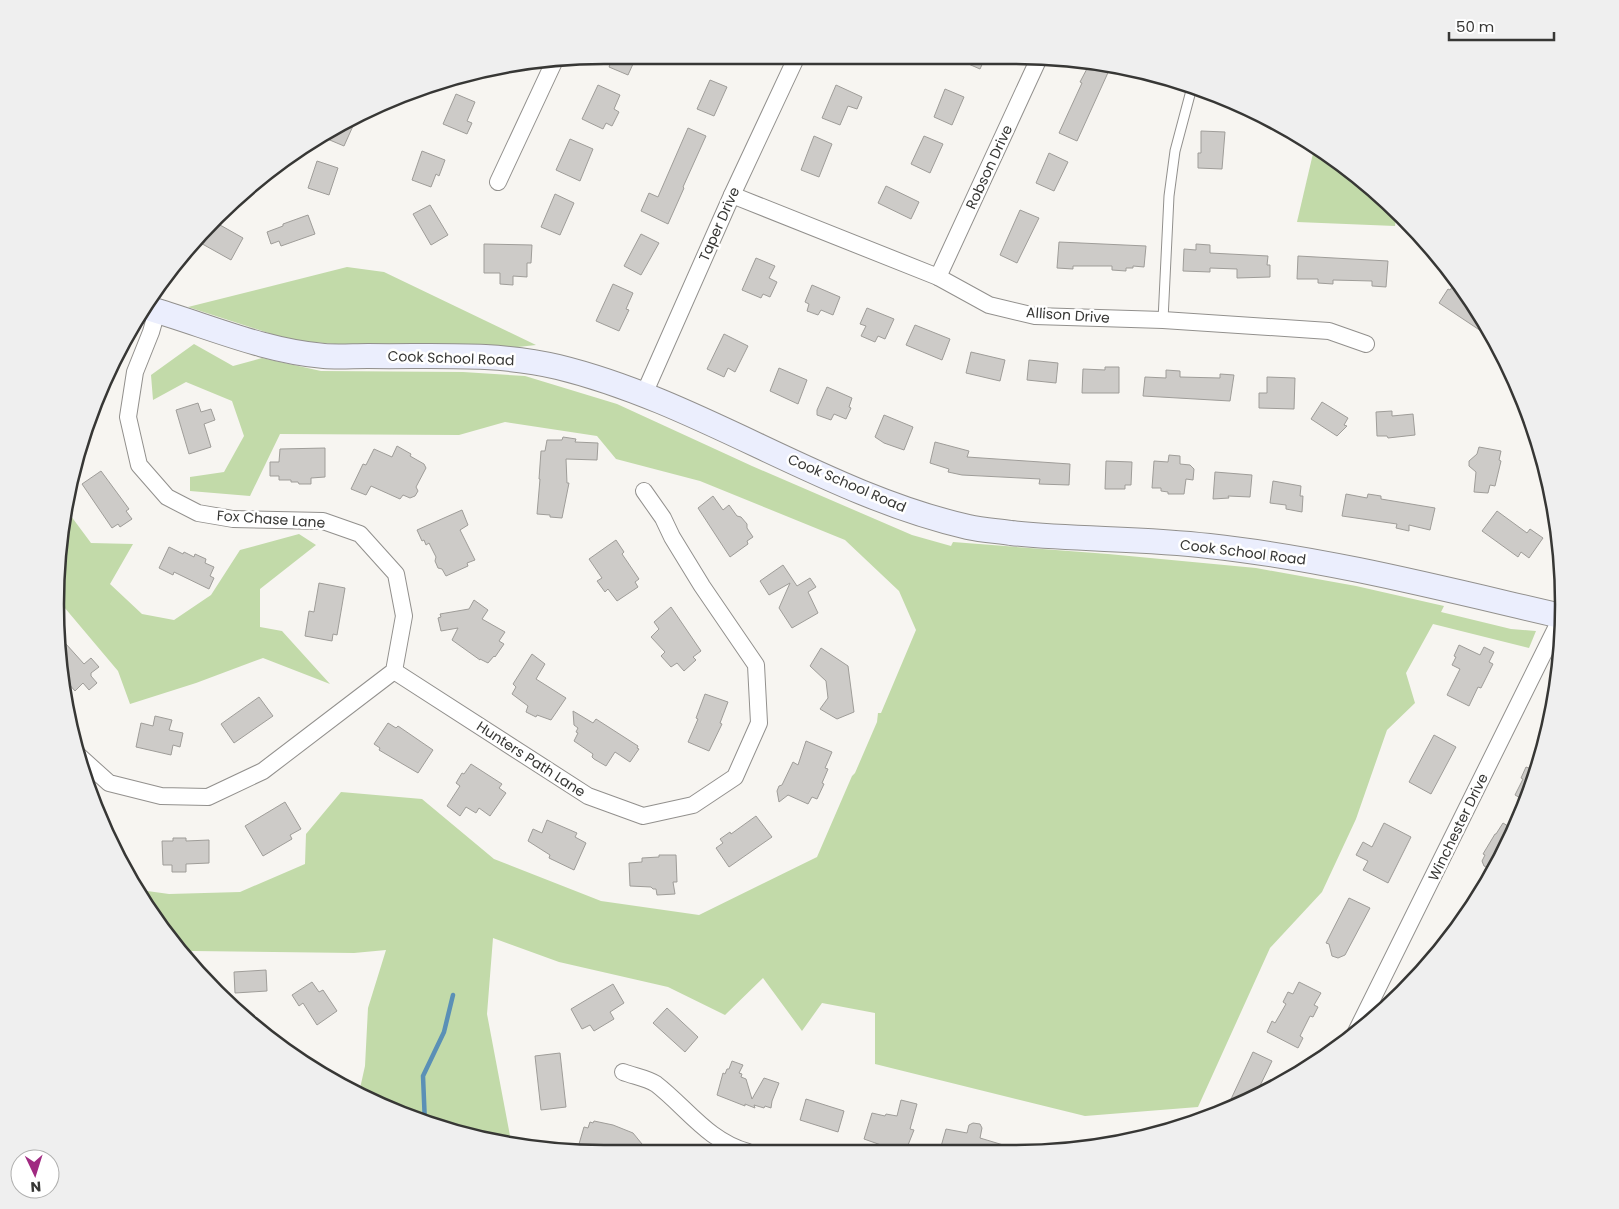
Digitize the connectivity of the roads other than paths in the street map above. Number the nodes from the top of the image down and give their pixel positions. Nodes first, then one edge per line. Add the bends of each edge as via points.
1 (793, 64) edge
2 (1036, 65) edge
3 (552, 66) edge
4 (1190, 93) edge
5 (498, 182) dead end
6 (732, 195) junction
7 (938, 277) junction
8 (152, 310) edge
9 (1163, 320) junction
10 (1366, 344) dead end
11 (644, 394) junction
12 (644, 491) dead end
13 (1555, 616) edge
14 (1554, 631) edge
15 (394, 671) junction
16 (88, 764) edge
17 (1363, 1018) edge
18 (623, 1072) dead end
19 (729, 1145) edge

1 - 6 street, Taper Drive
2 - 7 street, Robson Drive
3 - 5 street
4 - 9 lane via 1175,151 1168,196
6 - 7 street, Allison Drive
6 - 11 street, Taper Drive
7 - 9 street, Allison Drive via 989,305 1035,316
8 - 11 street, Cook School Road via 274,348 324,356 507,358 558,367
8 - 15 street, Fox Chase Lane via 151,332 136,372 128,418 139,465 167,497 198,513 233,519 323,520 360,534 396,574 404,616
9 - 10 street, Allison Drive via 1329,331
11 - 13 street, Cook School Road via 853,488 926,516 972,528 1048,537 1205,545 1268,553 1354,569
12 - 15 street, Hunters Path Lane via 702,586 756,665 760,723 735,777 693,805 642,816 588,796
14 - 17 street, Winchester Drive
15 - 16 street via 263,771 208,797 161,796 109,783
18 - 19 street via 654,1083 698,1123

